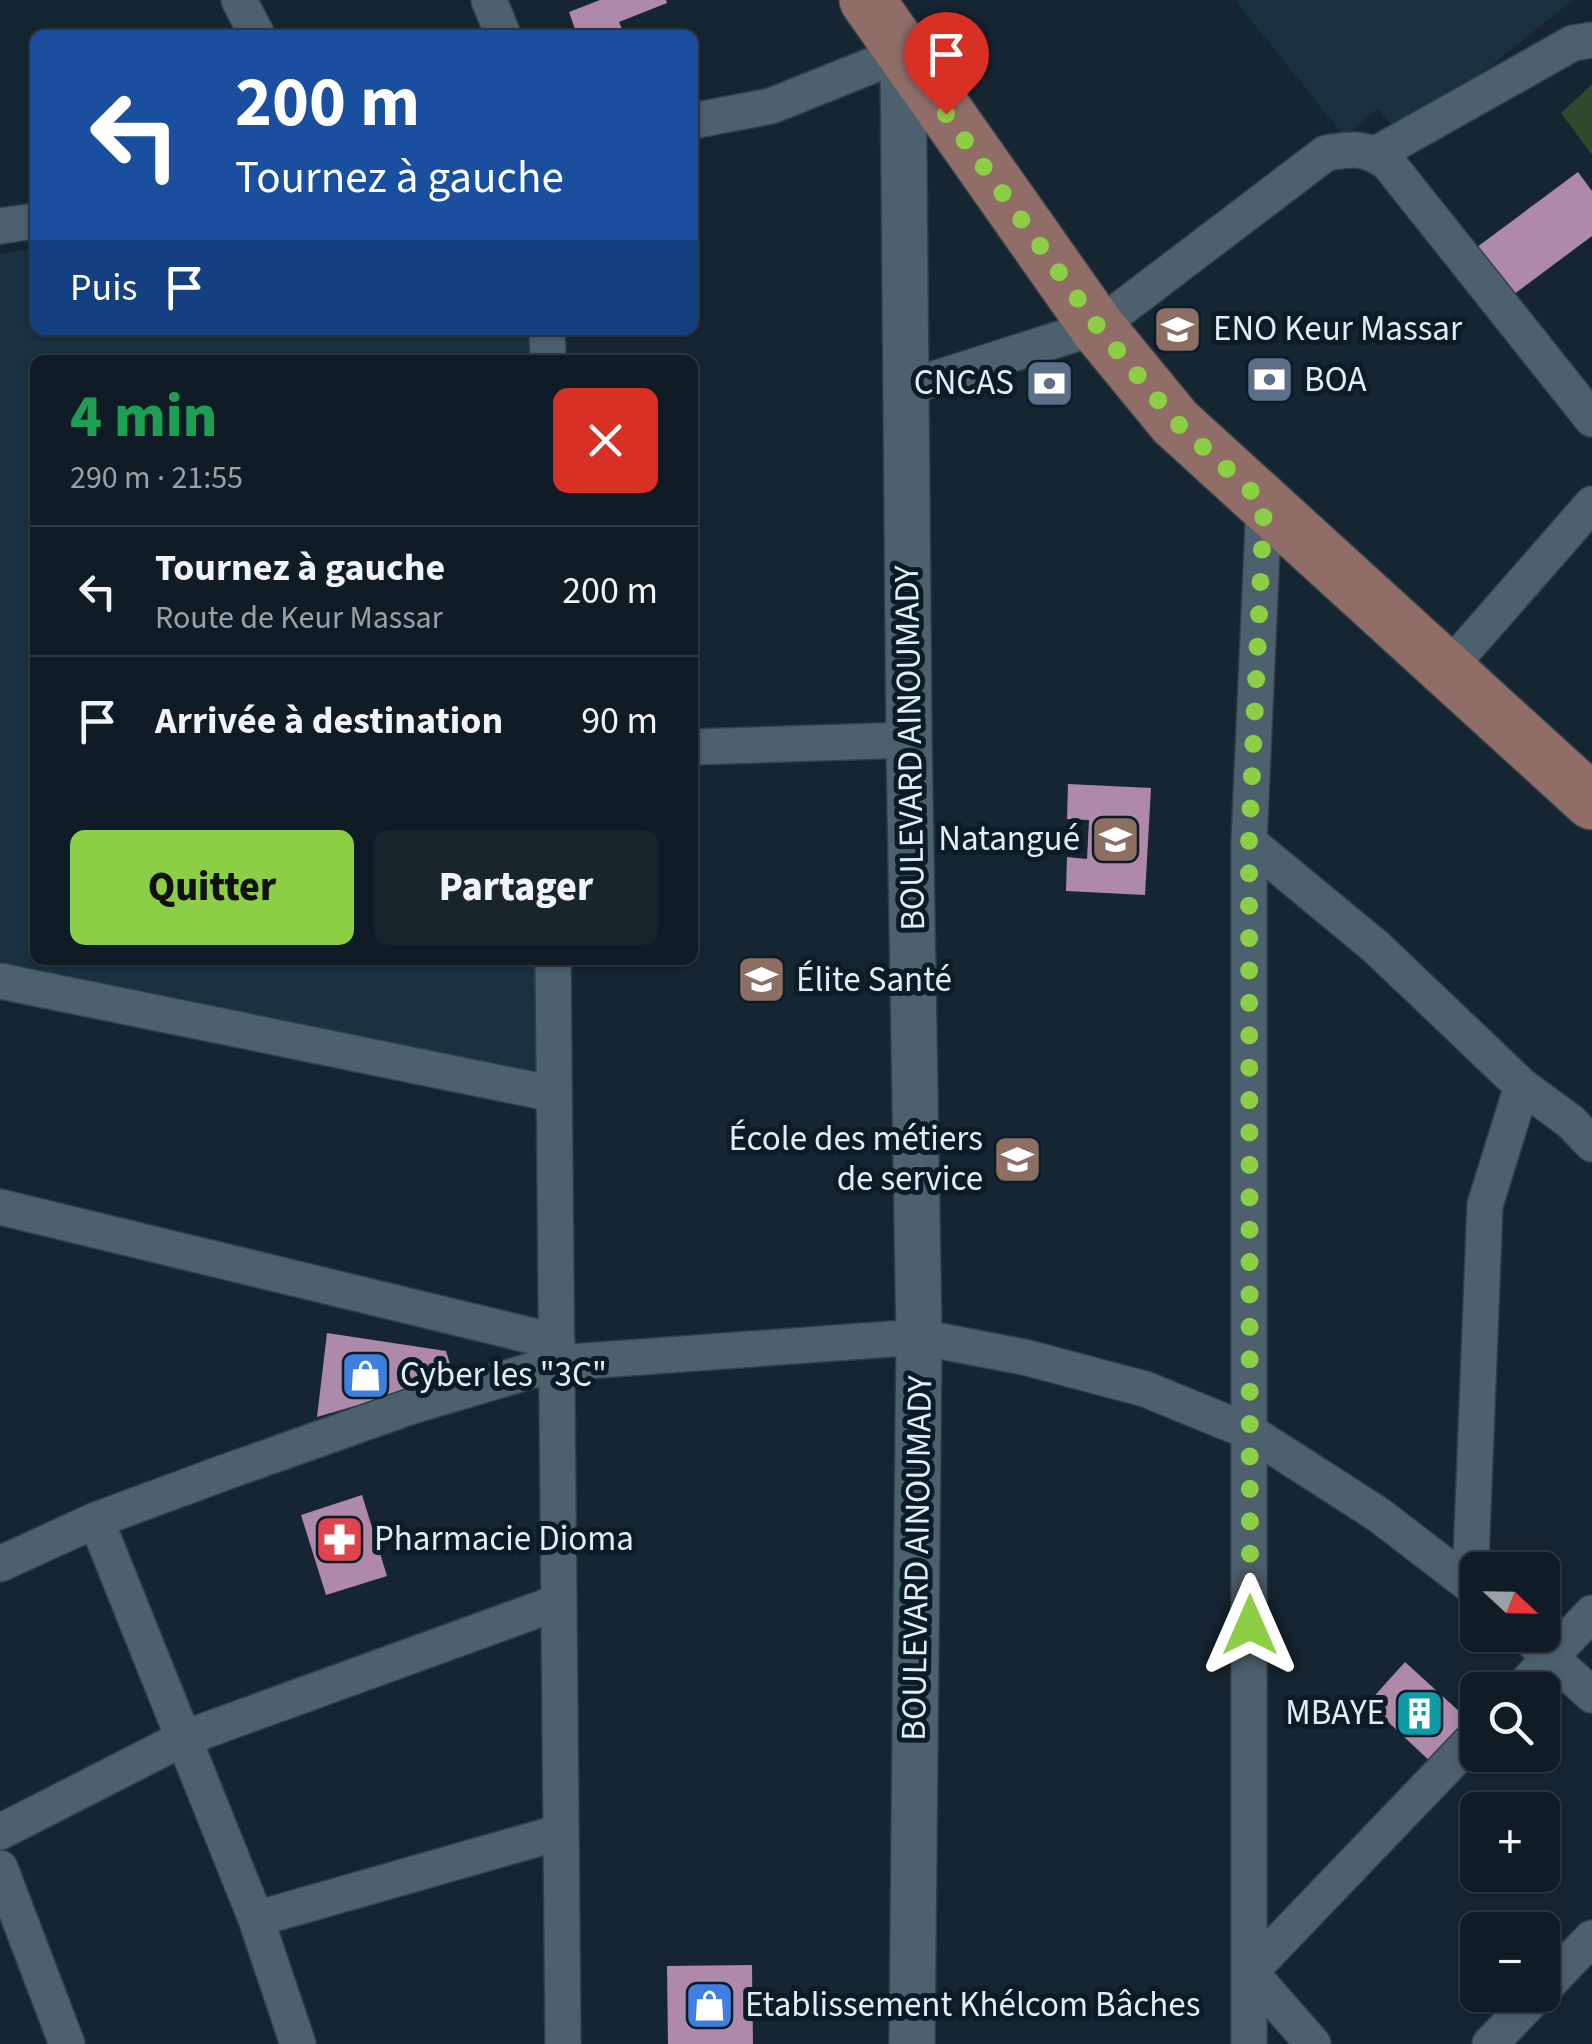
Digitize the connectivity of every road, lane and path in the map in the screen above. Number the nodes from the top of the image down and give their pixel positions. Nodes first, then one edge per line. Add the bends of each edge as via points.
1 (239, 0) edge
2 (489, 0) edge
3 (867, 0) edge
4 (254, 30) edge
5 (501, 30) edge
6 (1592, 40) edge
7 (903, 53) junction
8 (698, 119) edge
9 (1376, 154) junction
10 (30, 222) edge
11 (0, 226) edge
12 (1098, 327) junction
13 (906, 388) junction
14 (1592, 418) edge
15 (1264, 503) junction
16 (1592, 504) edge
17 (1446, 670) junction
18 (909, 740) junction
19 (698, 747) edge
20 (1590, 799) edge
21 (1249, 842) junction
22 (553, 965) edge
23 (0, 981) edge
24 (1522, 1086) junction
25 (554, 1094) junction
26 (1585, 1123) edge
27 (0, 1207) edge
28 (919, 1337) junction
29 (557, 1352) junction
30 (1250, 1432) junction
31 (96, 1520) junction
32 (1475, 1552) edge
33 (0, 1564) edge
34 (1460, 1577) edge
35 (559, 1602) junction
36 (1592, 1613) edge
37 (1560, 1633) edge
38 (1545, 1652) edge
39 (1592, 1695) edge
40 (182, 1739) junction
41 (1460, 1753) edge
42 (0, 1832) edge
43 (561, 1832) junction
44 (0, 1868) edge
45 (256, 1919) junction
46 (1592, 1938) edge
47 (1560, 1971) edge
48 (1250, 1972) junction
49 (1521, 2012) edge
50 (68, 2044) edge
51 (298, 2044) edge
52 (563, 2044) edge
53 (912, 2044) edge
54 (1248, 2044) edge
55 (1313, 2044) edge
56 (1490, 2044) edge

1 - 4 street
2 - 5 street
3 - 7 main road
6 - 9 street via 1574,43
7 - 8 street via 771,106
7 - 12 main road
7 - 13 street, BOULEVARD AINOUMADY
9 - 12 street via 1361,148 1326,152
9 - 14 street
10 - 11 street
12 - 13 street
12 - 15 main road via 1176,422
13 - 18 street, BOULEVARD AINOUMADY
15 - 17 main road
15 - 21 street
16 - 17 street
17 - 20 main road
18 - 19 street
18 - 28 street, BOULEVARD AINOUMADY
21 - 24 street via 1376,947
21 - 30 street
22 - 25 street
23 - 25 street
24 - 26 street
24 - 32 street via 1485,1205
25 - 29 street
27 - 29 street
28 - 29 street
28 - 30 street via 1144,1389
28 - 53 street, BOULEVARD AINOUMADY
29 - 31 street
29 - 35 street
30 - 34 street via 1379,1515
30 - 48 street
31 - 33 street
31 - 40 street
35 - 40 street
35 - 43 street
36 - 37 street
38 - 39 street
40 - 42 street
40 - 45 street
41 - 48 street
43 - 45 street
43 - 52 street
44 - 50 street
45 - 51 street
46 - 47 street
48 - 54 street
48 - 55 street
49 - 56 street

